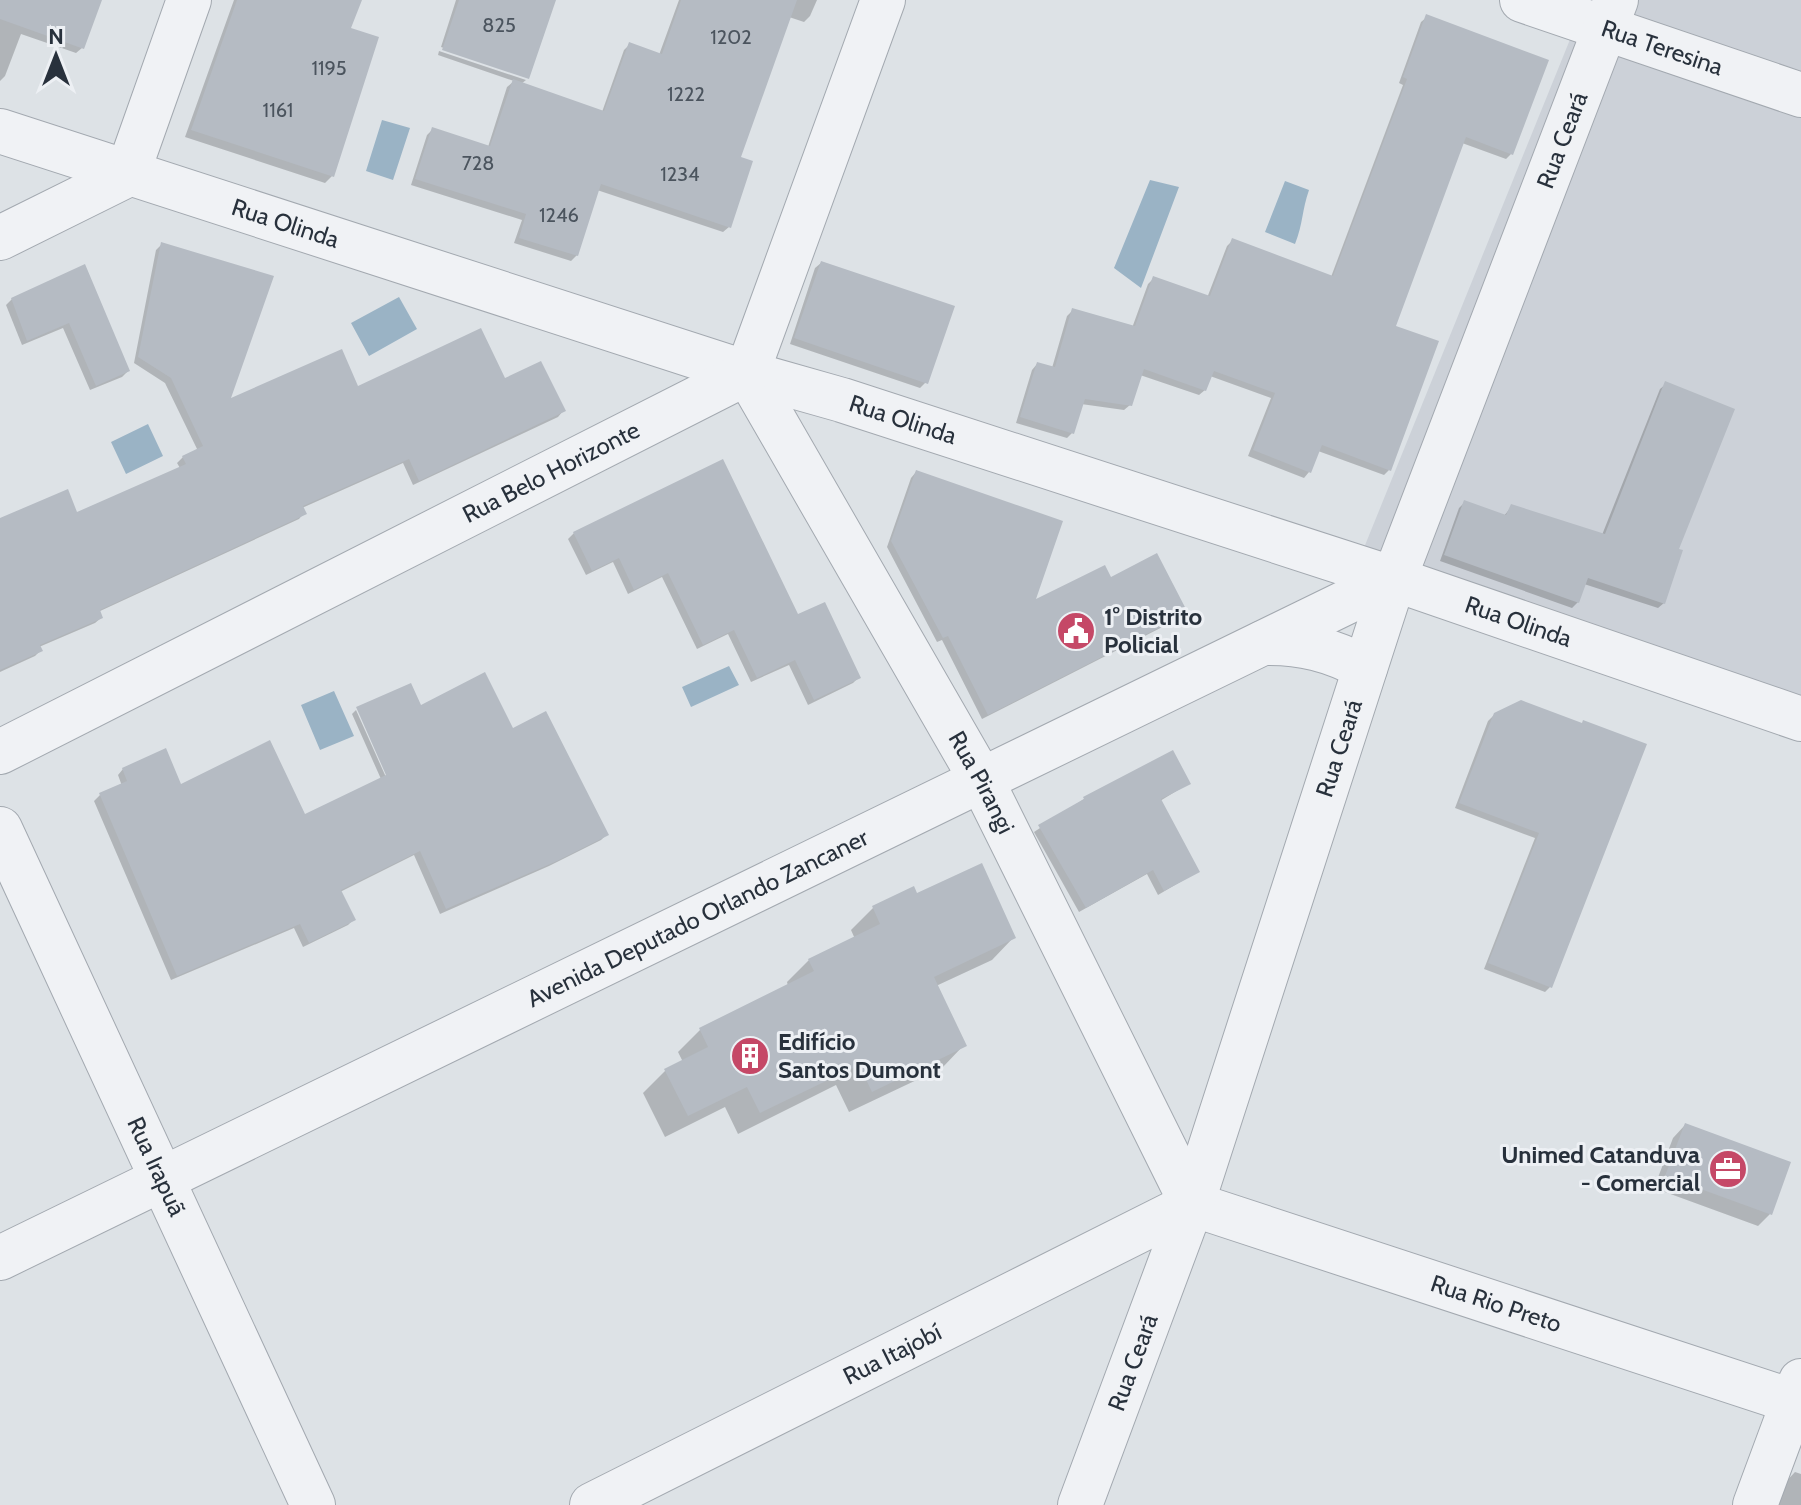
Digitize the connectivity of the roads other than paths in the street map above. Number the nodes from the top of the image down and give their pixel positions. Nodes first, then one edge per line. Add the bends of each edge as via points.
1 (189, 0) edge
2 (883, 0) edge
3 (1522, 0) edge
4 (1610, 15) edge
5 (1801, 95) edge
6 (0, 131) edge
7 (127, 175) junction
8 (0, 238) edge
9 (747, 373) junction
10 (1394, 579) junction
11 (1263, 643) junction
12 (1365, 668) junction
13 (1801, 719) edge
14 (0, 752) edge
15 (982, 781) junction
16 (0, 829) edge
17 (162, 1178) junction
18 (1192, 1204) junction
19 (0, 1258) edge
20 (1798, 1395) edge
21 (313, 1505) edge
22 (592, 1505) edge
23 (1080, 1505) edge
24 (1755, 1505) edge

1 - 7 street
2 - 9 street
3 - 4 street, Rua Teresina
4 - 5 street, Rua Teresina
4 - 10 street, Rua Ceará
6 - 7 street, Rua Olinda
7 - 8 street
7 - 9 street, Rua Olinda
9 - 10 street, Rua Olinda
9 - 14 street, Rua Belo Horizonte
9 - 15 street, Rua Pirangi
10 - 11 street, Avenida Deputado Orlando Zancaner
10 - 12 street, Rua Ceará
10 - 13 street, Rua Olinda
11 - 12 street via 1316,647
11 - 15 street, Avenida Deputado Orlando Zancaner
12 - 18 street, Rua Ceará
15 - 17 street, Avenida Deputado Orlando Zancaner
15 - 18 street, Rua Pirangi
16 - 17 street, Rua Irapuã
17 - 19 street, Avenida Deputado Orlando Zancaner
17 - 21 street, Rua Irapuã
18 - 20 street, Rua Rio Preto
18 - 22 street, Rua Itajobí
18 - 23 street, Rua Ceará
20 - 24 street

